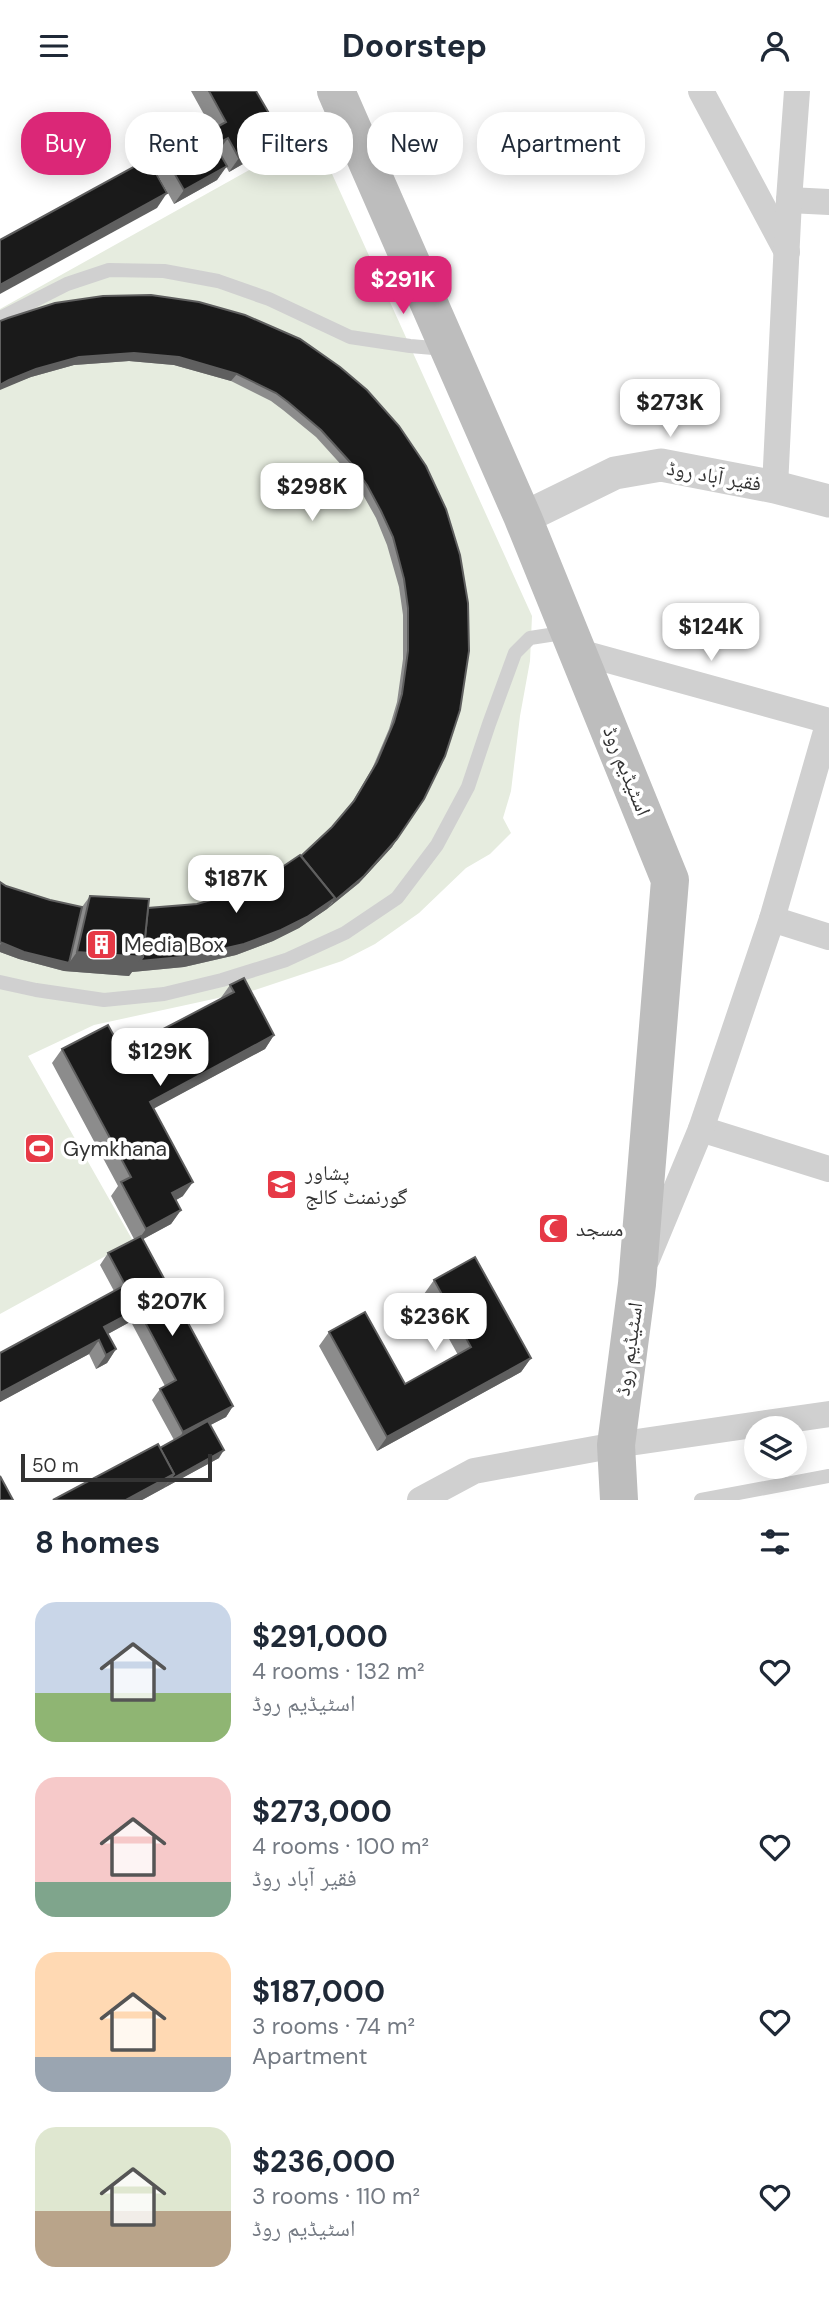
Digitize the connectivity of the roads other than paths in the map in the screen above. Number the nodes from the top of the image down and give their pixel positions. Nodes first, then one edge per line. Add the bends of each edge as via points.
1 (335, 91) edge
2 (701, 91) edge
3 (797, 91) edge
4 (789, 200) junction
5 (829, 202) edge
6 (788, 254) junction
7 (0, 318) edge
8 (450, 349) junction
9 (775, 487) junction
10 (829, 501) edge
11 (523, 517) junction
12 (575, 642) junction
13 (829, 721) edge
14 (772, 919) junction
15 (829, 937) edge
16 (0, 982) edge
17 (701, 1129) junction
18 (829, 1169) edge
19 (637, 1284) junction
20 (829, 1414) edge
21 (616, 1445) junction
22 (829, 1476) edge
23 (420, 1500) edge
24 (618, 1500) edge
25 (701, 1500) edge

1 - 8 main road, اسٹیڈیم روڈ
2 - 6 street
3 - 4 street
4 - 5 street
4 - 6 street
6 - 9 street
7 - 8 lane via 67,284 109,269 164,271 218,281 269,299 350,337
8 - 11 main road, اسٹیڈیم روڈ
9 - 10 street, فقیر آباد روڈ
9 - 11 street, فقیر آباد روڈ via 661,465 615,473
11 - 12 main road, اسٹیڈیم روڈ
12 - 13 street
12 - 16 lane via 530,638 515,653 468,787 437,845 397,898 345,933 286,960 164,994 104,1000
12 - 19 main road, اسٹیڈیم روڈ via 670,880
13 - 14 street
14 - 15 street
14 - 17 street
17 - 18 street
17 - 19 street
19 - 21 main road, اسٹیڈیم روڈ
20 - 21 street
21 - 23 street via 474,1471
21 - 24 main road, اسٹیڈیم روڈ
22 - 25 lane

